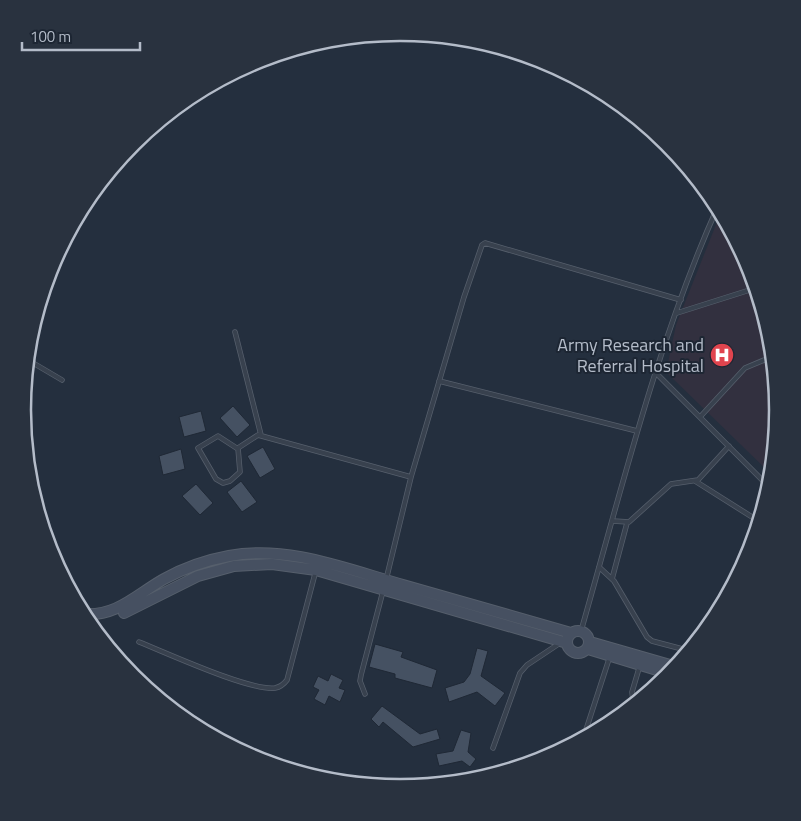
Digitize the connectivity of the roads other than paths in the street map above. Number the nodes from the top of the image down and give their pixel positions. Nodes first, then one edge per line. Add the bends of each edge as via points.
1 (714, 216) edge
2 (749, 290) edge
3 (681, 300) junction
4 (677, 312) junction
5 (235, 332) dead end
6 (767, 359) edge
7 (34, 363) edge
8 (656, 373) junction
9 (62, 380) dead end
10 (439, 381) junction
11 (700, 417) junction
12 (637, 431) junction
13 (261, 435) junction
14 (729, 446) junction
15 (238, 449) junction
16 (411, 476) junction
17 (695, 481) junction
18 (763, 481) edge
19 (753, 518) edge
20 (613, 521) junction
21 (627, 523) junction
22 (317, 565) junction
23 (599, 567) junction
24 (612, 579) junction
25 (385, 584) junction
26 (118, 612) junction
27 (92, 615) edge
28 (97, 621) edge
29 (570, 637) junction
30 (139, 642) dead end
31 (589, 645) junction
32 (682, 649) edge
33 (610, 656) junction
34 (640, 665) junction
35 (668, 665) edge
36 (662, 672) edge
37 (365, 694) dead end
38 (632, 698) edge
39 (586, 729) edge
40 (492, 748) dead end

1 - 3 lane
2 - 4 lane
3 - 4 lane
3 - 10 lane via 485,243 464,297
4 - 8 lane
5 - 13 lane
6 - 11 lane via 745,368
7 - 9 lane
8 - 11 lane
8 - 12 lane
10 - 12 lane
10 - 16 lane
11 - 14 lane
12 - 20 lane
13 - 15 lane
13 - 16 lane
14 - 17 lane
14 - 18 lane
15 - 15 lane via 240,472 223,483 216,479 198,448 218,436
16 - 25 lane
17 - 19 lane
17 - 21 lane via 671,484
20 - 21 lane
20 - 23 lane
21 - 24 lane
22 - 25 main road
22 - 26 main road via 263,553 226,556 170,576
22 - 30 lane via 287,680 280,686 266,687 240,681
23 - 24 lane
23 - 29 lane
24 - 32 lane via 644,634 652,641
25 - 29 main road
25 - 37 lane via 361,675
26 - 27 main road
26 - 28 main road via 107,620
29 - 31 main road via 587,635
29 - 31 main road via 569,649 575,654 582,653
29 - 40 lane via 527,665 520,674
31 - 33 main road
31 - 35 main road
33 - 34 main road
33 - 39 lane
34 - 36 main road
34 - 38 lane

